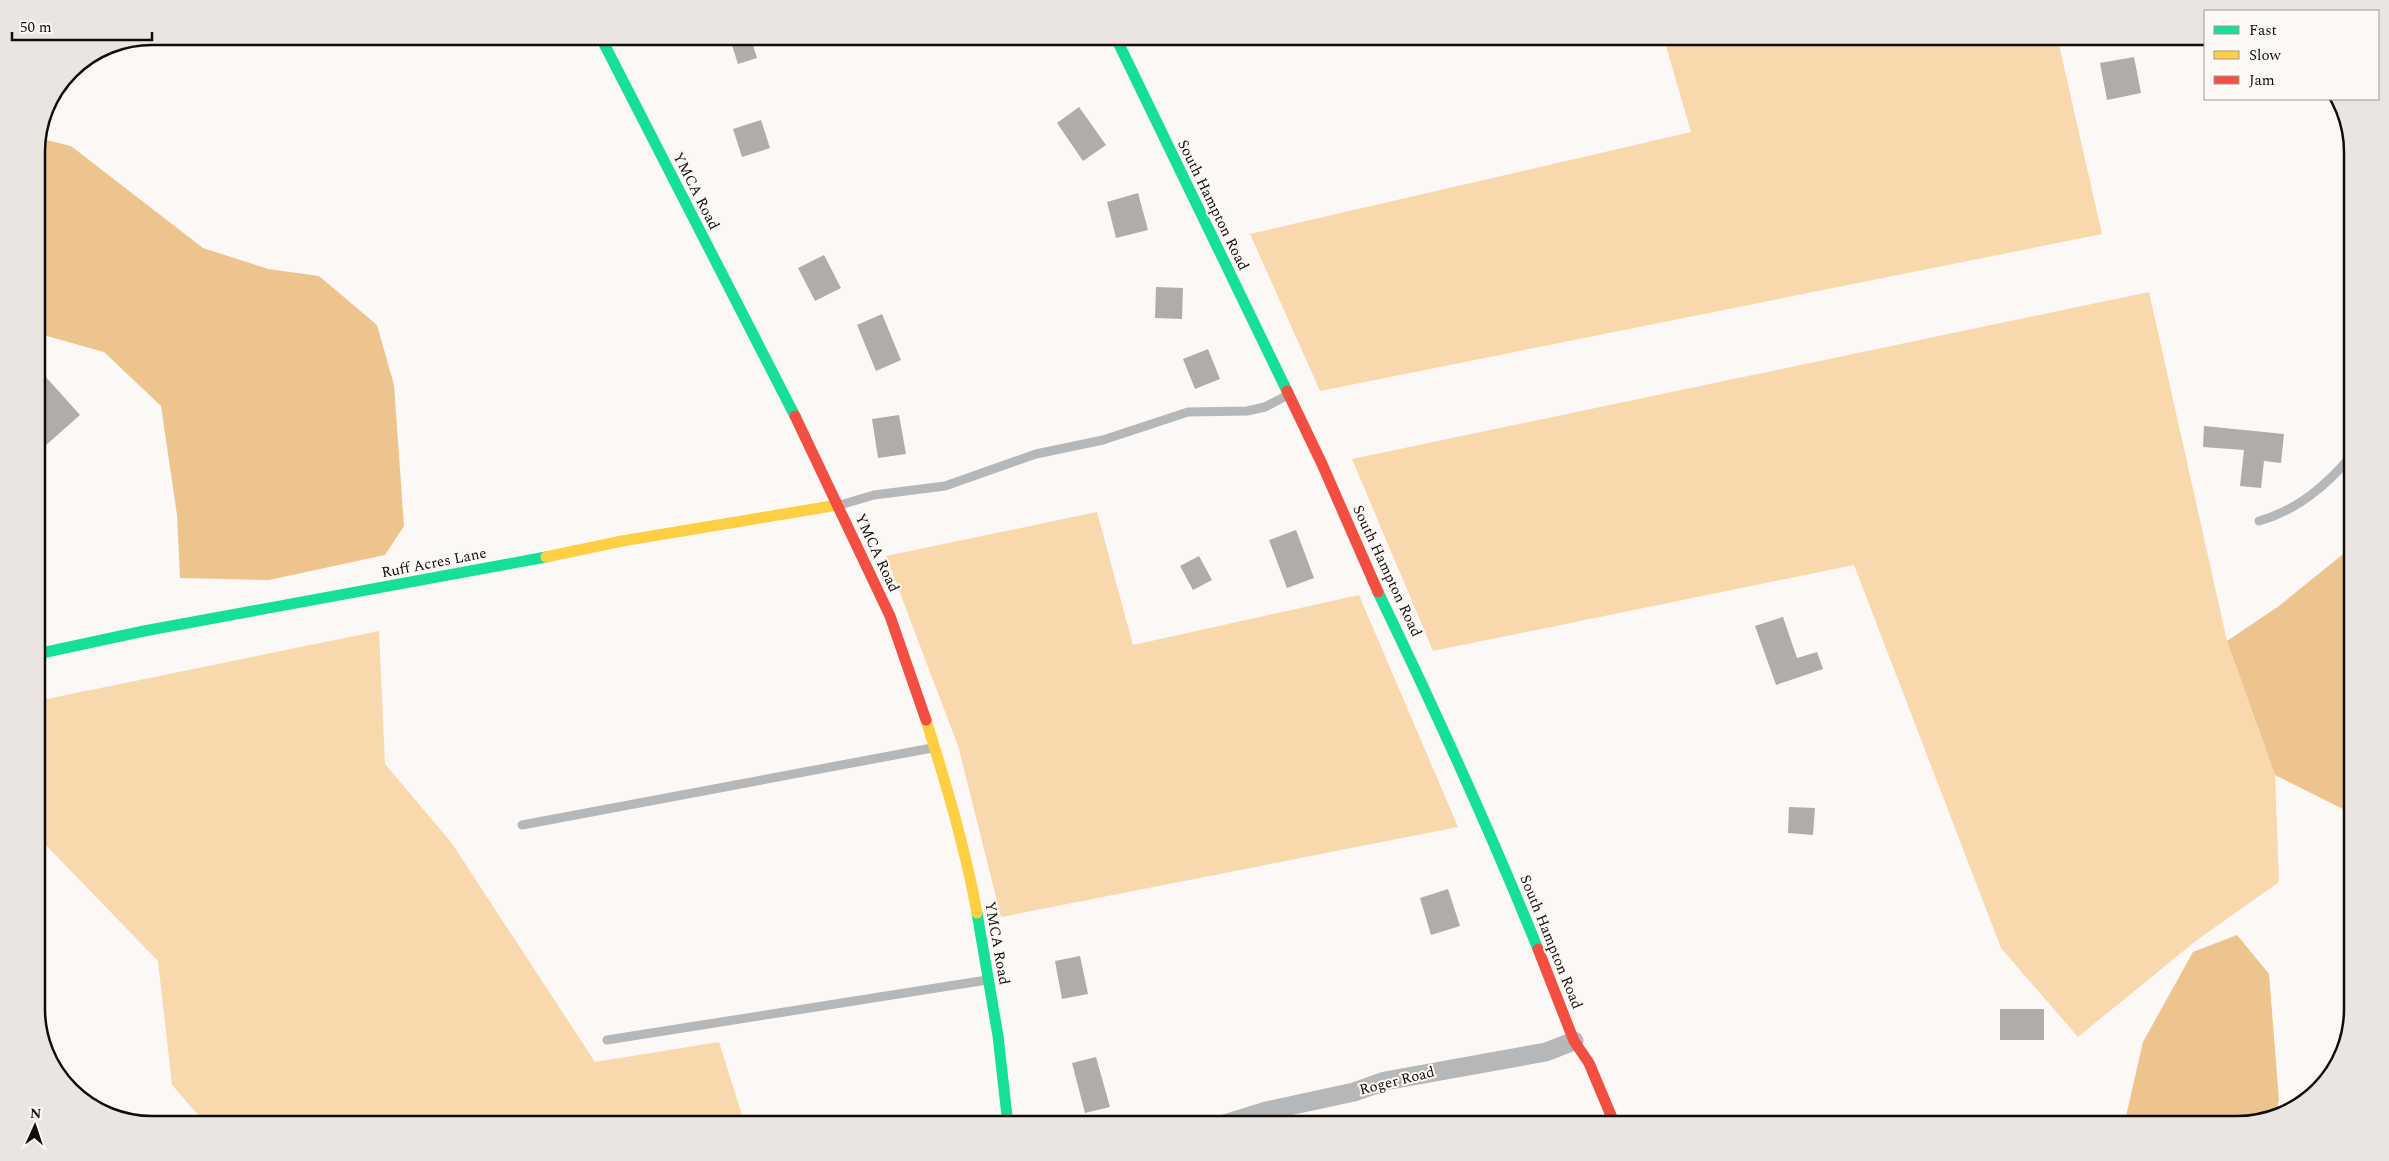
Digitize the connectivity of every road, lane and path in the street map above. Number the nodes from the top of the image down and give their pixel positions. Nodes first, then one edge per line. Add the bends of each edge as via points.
1 (605, 45) edge
2 (1120, 45) edge
3 (1288, 395) junction
4 (2344, 463) edge
5 (838, 505) junction
6 (2260, 521) dead end
7 (45, 652) edge
8 (935, 747) junction
9 (522, 825) dead end
10 (988, 980) junction
11 (607, 1040) dead end
12 (1574, 1040) junction
13 (1007, 1116) edge
14 (1250, 1116) edge
15 (1611, 1116) edge

1 - 5 street, YMCA Road via 769,363
2 - 3 street, South Hampton Road
3 - 5 lane via 1265,407 1247,411 1188,412 1103,440 1036,454 945,486 874,494
3 - 12 street, South Hampton Road via 1454,750 1497,847
4 - 6 lane via 2306,500
5 - 7 street, Ruff Acres Lane via 622,541
5 - 8 street, YMCA Road via 890,616
8 - 9 lane
8 - 10 street, YMCA Road via 968,864
10 - 11 lane
10 - 13 street, YMCA Road
12 - 14 street, Roger Road via 1546,1052 1385,1081 1354,1092
12 - 15 street, South Hampton Road via 1589,1063

